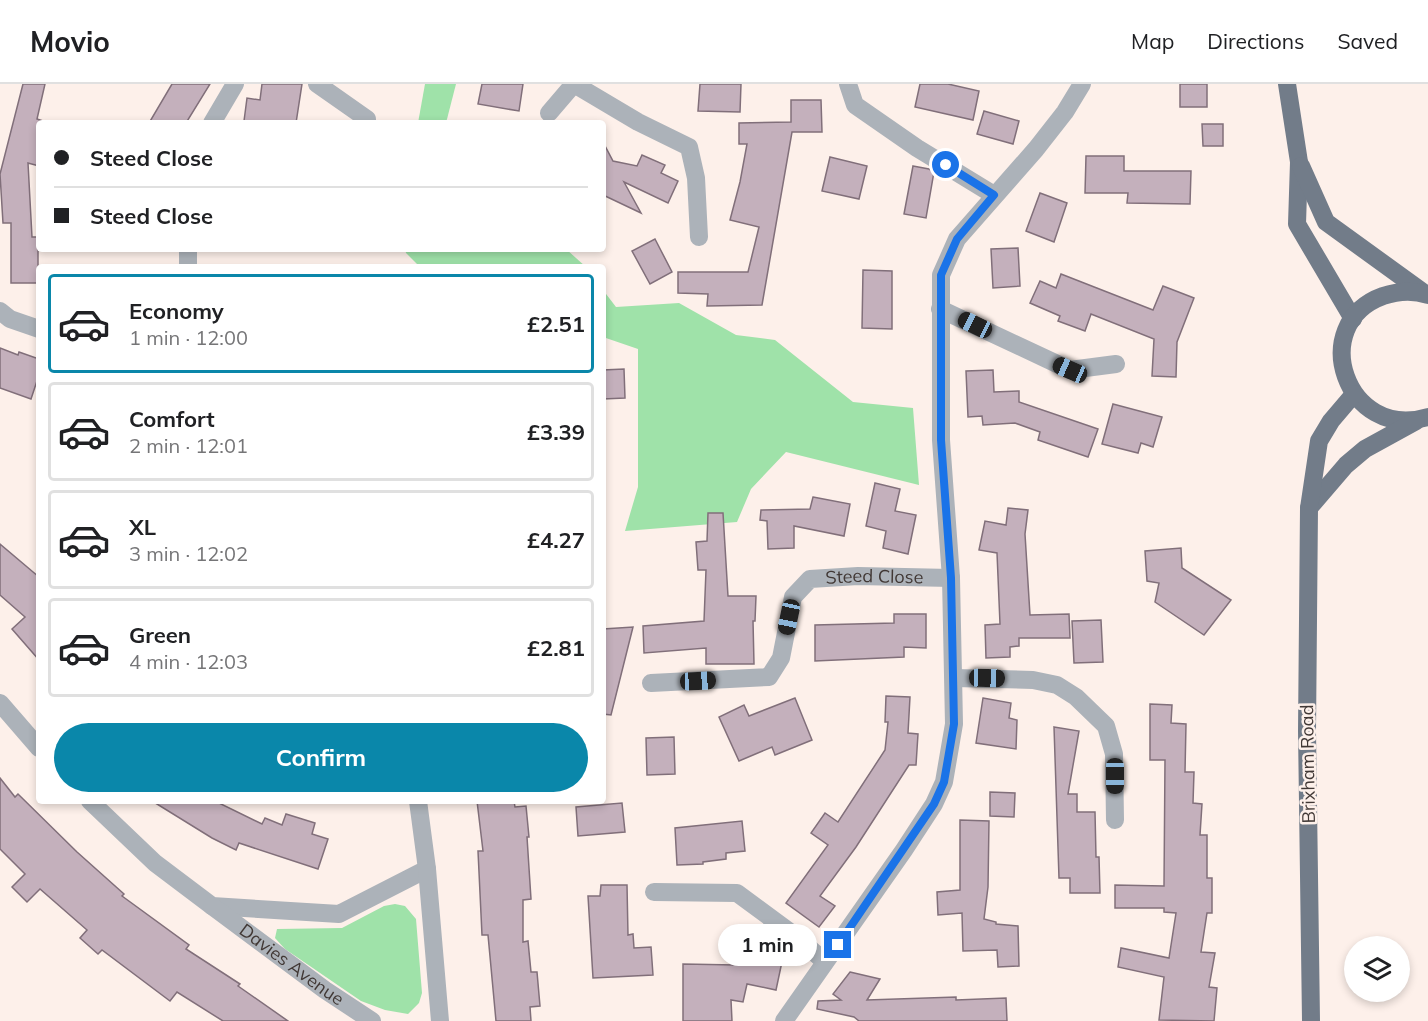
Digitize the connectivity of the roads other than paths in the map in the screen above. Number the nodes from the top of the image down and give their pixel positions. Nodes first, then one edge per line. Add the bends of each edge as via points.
1 (235, 84) edge
2 (317, 84) edge
3 (573, 84) edge
4 (848, 84) edge
5 (1082, 84) edge
6 (1287, 84) edge
7 (549, 113) dead end
8 (214, 120) edge
9 (367, 120) edge
10 (1299, 162) junction
11 (994, 195) junction
12 (699, 237) dead end
13 (1426, 295) edge
14 (940, 309) junction
15 (0, 310) edge
16 (1353, 319) junction
17 (36, 330) edge
18 (1116, 364) dead end
19 (1354, 394) junction
20 (1422, 419) edge
21 (1309, 508) junction
22 (951, 578) junction
23 (954, 678) junction
24 (651, 683) dead end
25 (0, 703) edge
26 (36, 745) edge
27 (93, 804) edge
28 (418, 804) edge
29 (1115, 820) dead end
30 (427, 869) junction
31 (654, 892) dead end
32 (212, 906) junction
33 (825, 962) junction
34 (372, 1021) edge
35 (440, 1021) edge
36 (784, 1021) edge
37 (1311, 1021) edge

1 - 8 street
2 - 9 street
3 - 7 street
3 - 12 street via 689,147 696,178
4 - 11 street via 855,105
5 - 11 street, Steed Close via 1036,149
6 - 10 main road
10 - 13 main road via 1326,222
10 - 16 main road via 1297,224
11 - 14 street, Steed Close via 957,239 941,275
13 - 16 main road via 1408,291 1385,295
14 - 18 street via 1070,370
14 - 22 street, Steed Close via 941,440
15 - 17 street via 10,319
16 - 19 main road via 1346,331 1341,357
19 - 20 main road via 1369,409 1389,418
19 - 21 main road, Brixham Road via 1319,441
20 - 21 main road via 1365,449
21 - 37 main road, Brixham Road
22 - 23 street, Steed Close
22 - 24 street, Steed Close via 810,579 794,597 781,658 769,677
23 - 29 street via 1033,680 1057,685 1076,697 1106,726 1114,753
23 - 33 street, Steed Close via 954,724 944,782 934,804
25 - 26 street
27 - 32 street, Davies Avenue via 155,863
28 - 30 street
30 - 32 street, Davies Avenue via 339,914
30 - 35 street
31 - 33 street via 737,893
32 - 34 street, Davies Avenue
33 - 36 street, Steed Close

